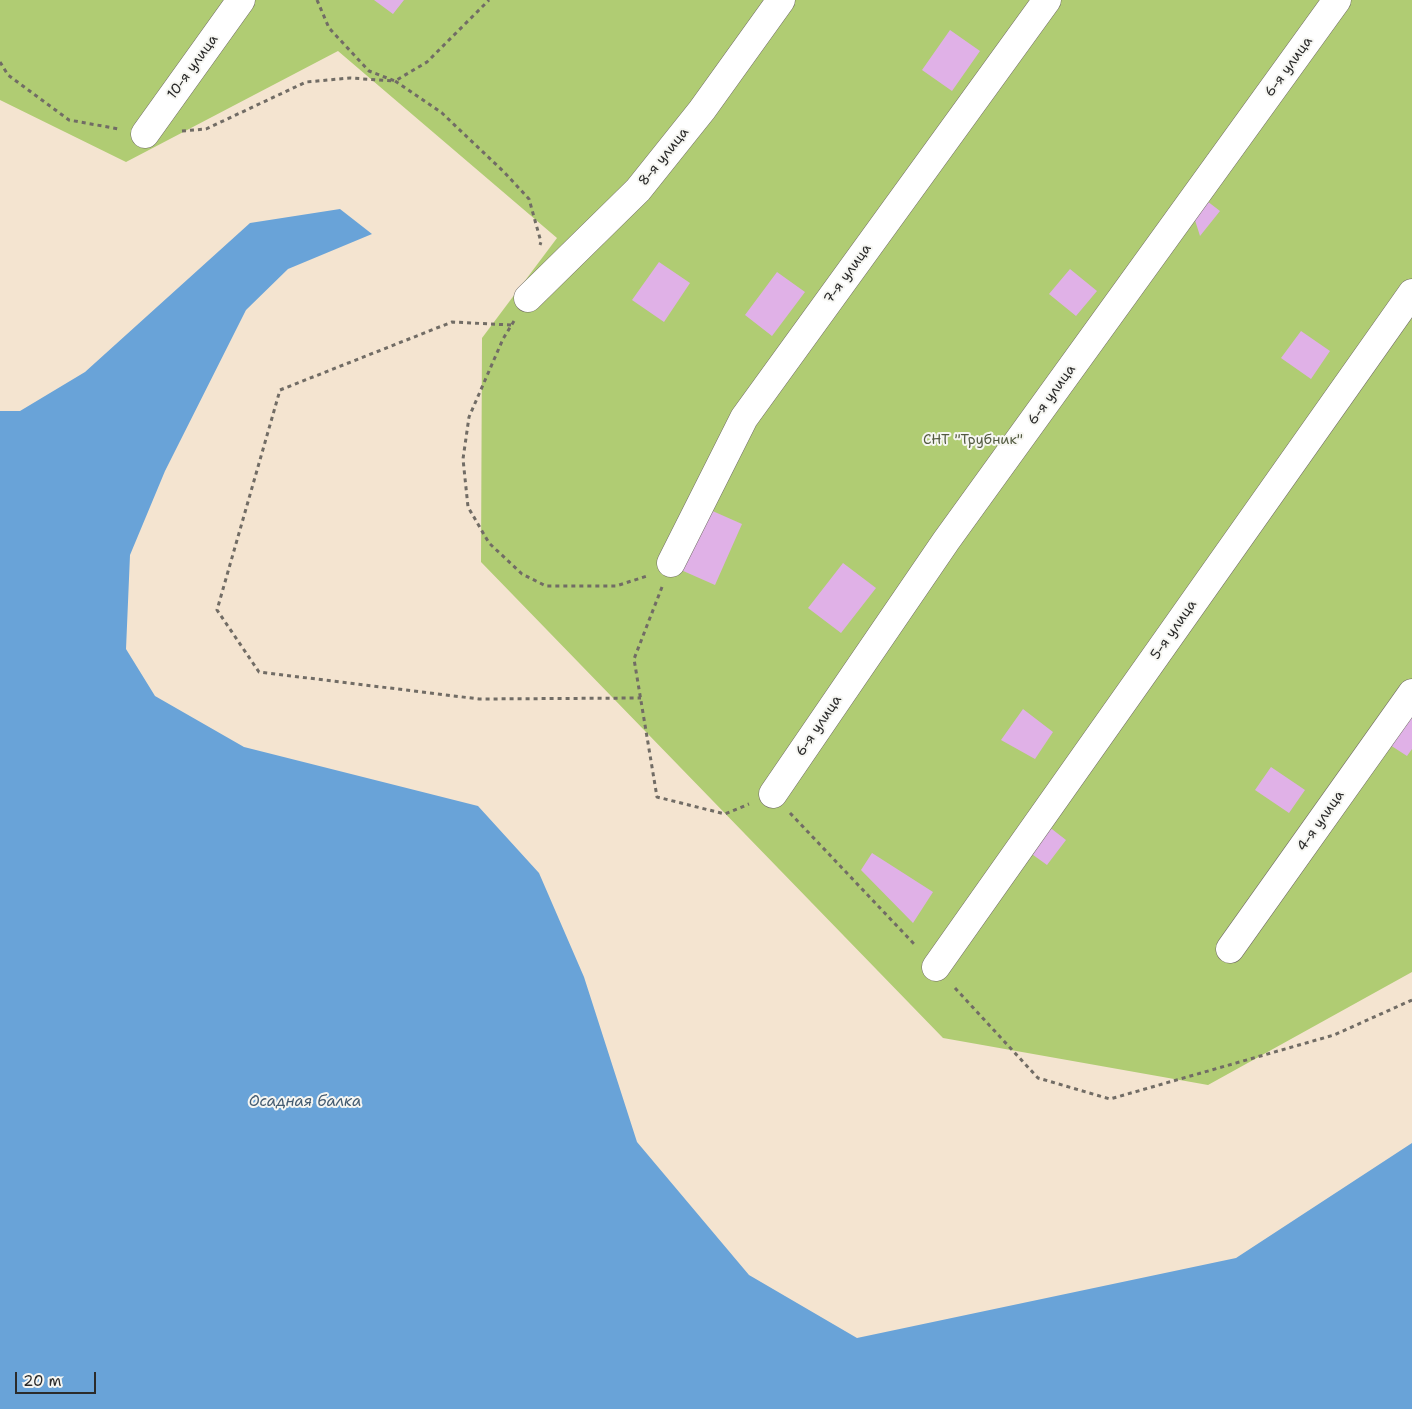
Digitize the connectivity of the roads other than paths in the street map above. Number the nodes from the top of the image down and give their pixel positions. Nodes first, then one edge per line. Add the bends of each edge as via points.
1 (241, 0) edge
2 (781, 0) edge
3 (1047, 0) edge
4 (1337, 0) edge
5 (145, 134) road end
6 (1412, 293) edge
7 (528, 298) road end
8 (671, 563) road end
9 (1412, 693) edge
10 (773, 794) dead end
11 (1230, 949) dead end
12 (936, 968) dead end

1 - 5 lane, 10-я улица
2 - 7 lane, 8-я улица via 702,110 638,190
3 - 8 lane, 7-я улица via 744,418
4 - 10 lane, 6-я улица via 946,541
6 - 12 lane, 5-я улица
9 - 11 lane, 4-я улица

